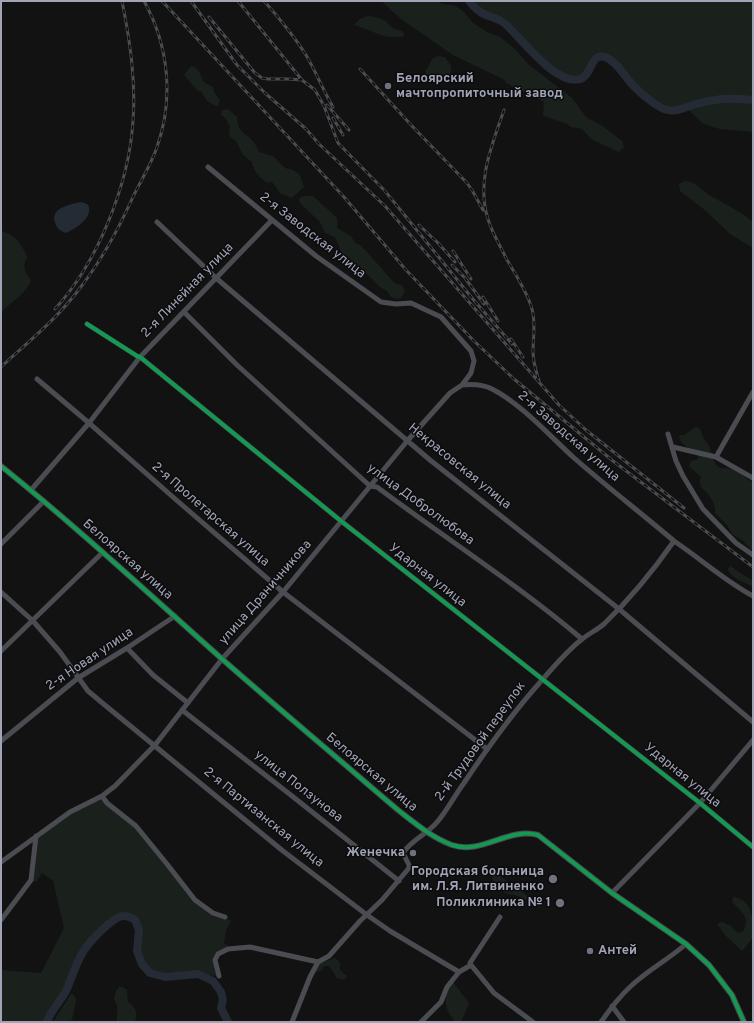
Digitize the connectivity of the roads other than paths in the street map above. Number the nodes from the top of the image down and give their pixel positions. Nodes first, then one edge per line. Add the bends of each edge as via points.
1 (208, 167) dead end
2 (272, 220) junction
3 (157, 222) dead end
4 (216, 278) junction
5 (184, 312) junction
6 (87, 324) dead end
7 (140, 357) junction
8 (37, 379) dead end
9 (462, 385) junction
10 (753, 392) edge
11 (89, 423) junction
12 (668, 434) dead end
13 (408, 440) junction
14 (673, 447) junction
15 (716, 457) junction
16 (1, 466) edge
17 (753, 478) edge
18 (370, 486) junction
19 (31, 490) junction
20 (44, 501) junction
21 (341, 522) junction
22 (674, 541) junction
23 (1, 544) edge
24 (102, 553) junction
25 (753, 555) edge
26 (1, 592) edge
27 (283, 592) junction
28 (753, 596) edge
29 (619, 609) junction
30 (175, 616) junction
31 (33, 621) junction
32 (582, 639) junction
33 (127, 648) junction
34 (1, 651) edge
35 (222, 659) junction
36 (78, 678) junction
37 (542, 679) junction
38 (188, 703) junction
39 (182, 710) junction
40 (753, 722) edge
41 (753, 740) edge
42 (1, 741) edge
43 (155, 745) junction
44 (487, 749) junction
45 (102, 796) junction
46 (700, 803) junction
47 (427, 833) junction
48 (36, 836) junction
49 (753, 847) edge
50 (1, 862) edge
51 (399, 881) junction
52 (612, 893) junction
53 (368, 915) junction
54 (225, 917) dead end
55 (500, 917) dead end
56 (1, 920) edge
57 (686, 944) junction
58 (318, 962) junction
59 (471, 965) junction
60 (459, 972) junction
61 (219, 976) dead end
62 (612, 1006) junction
63 (292, 1022) edge
64 (421, 1022) edge
65 (533, 1022) edge
66 (601, 1022) edge
67 (624, 1022) edge
68 (744, 1022) edge

1 - 2 street, 2-я Заводская улица
2 - 4 street, 2-я Линейная улица
2 - 9 street, 2-я Заводская улица via 316,256 381,302 411,303 441,317 471,351 474,360 471,372
3 - 4 street, Некрасовская улица
4 - 5 street, 2-я Линейная улица
4 - 13 street, Некрасовская улица
5 - 7 street, 2-я Линейная улица
5 - 18 street, улица Добролюбова via 237,366
6 - 7 street, Ударная улица
7 - 11 street, 2-я Линейная улица
7 - 21 street, Ударная улица
8 - 11 street, 2-я Пролетарская улица
9 - 13 street, улица Драничникова via 450,393
9 - 22 street, 2-я Заводская улица via 475,384 491,388 507,399
10 - 15 street
11 - 19 street, 2-я Линейная улица
11 - 27 street, 2-я Пролетарская улица
12 - 14 street
13 - 18 street, улица Драничникова
13 - 29 street, Некрасовская улица
14 - 15 street
14 - 25 street via 683,476 703,509 736,543
15 - 17 street
16 - 19 street, Белоярская улица
18 - 21 street, улица Драничникова
18 - 32 street, улица Добролюбова via 377,487 548,610
19 - 20 street, Белоярская улица
20 - 23 street
20 - 24 street, Белоярская улица
21 - 27 street, улица Драничникова
21 - 37 street, Ударная улица
22 - 28 street, 2-я Заводская улица via 735,587
22 - 29 street, 2-й Трудовой переулок via 654,570
24 - 30 street, Белоярская улица
24 - 31 street
26 - 31 street, 2-я Партизанская улица
27 - 35 street, улица Драничникова
27 - 44 street, 2-я Пролетарская улица
29 - 32 street, 2-й Трудовой переулок
29 - 40 street, Некрасовская улица
30 - 33 street, 2-я Новая улица
30 - 35 street, Белоярская улица
31 - 34 street
31 - 36 street, 2-я Партизанская улица
32 - 37 street, 2-й Трудовой переулок
33 - 36 street, 2-я Новая улица
33 - 38 street via 153,675
35 - 38 street, улица Драничникова
35 - 47 street, Белоярская улица
36 - 42 street, 2-я Новая улица
36 - 43 street, 2-я Партизанская улица via 88,691
37 - 44 street, 2-й Трудовой переулок
37 - 46 street, Ударная улица
38 - 39 street, улица Драничникова
39 - 43 street, улица Драничникова
39 - 51 street, улица Ползунова
41 - 46 street
43 - 45 street, улица Драничникова
43 - 53 street, 2-я Партизанская улица via 283,851
44 - 47 street, 2-й Трудовой переулок
45 - 48 street, улица Драничникова via 70,812
45 - 54 street via 136,826 195,900 213,914
46 - 49 street, Ударная улица
46 - 52 street
47 - 51 street, 2-й Трудовой переулок via 412,842 403,853 409,868
47 - 52 street, Белоярская улица via 462,848 475,848 521,833 530,833 538,836
48 - 50 street, улица Драничникова
48 - 56 street via 31,880
51 - 53 street, 2-й Трудовой переулок
52 - 57 street, Белоярская улица
53 - 58 street, 2-й Трудовой переулок via 329,956
53 - 60 street, 2-я Партизанская улица
55 - 59 street
57 - 62 street via 632,985
57 - 68 street, Белоярская улица via 709,965 732,995
58 - 61 street via 250,947 228,949 218,954 215,960
58 - 63 street, 2-й Трудовой переулок
59 - 60 street
59 - 65 street via 494,993
60 - 64 street via 447,987 441,1002
62 - 66 street
62 - 67 street

